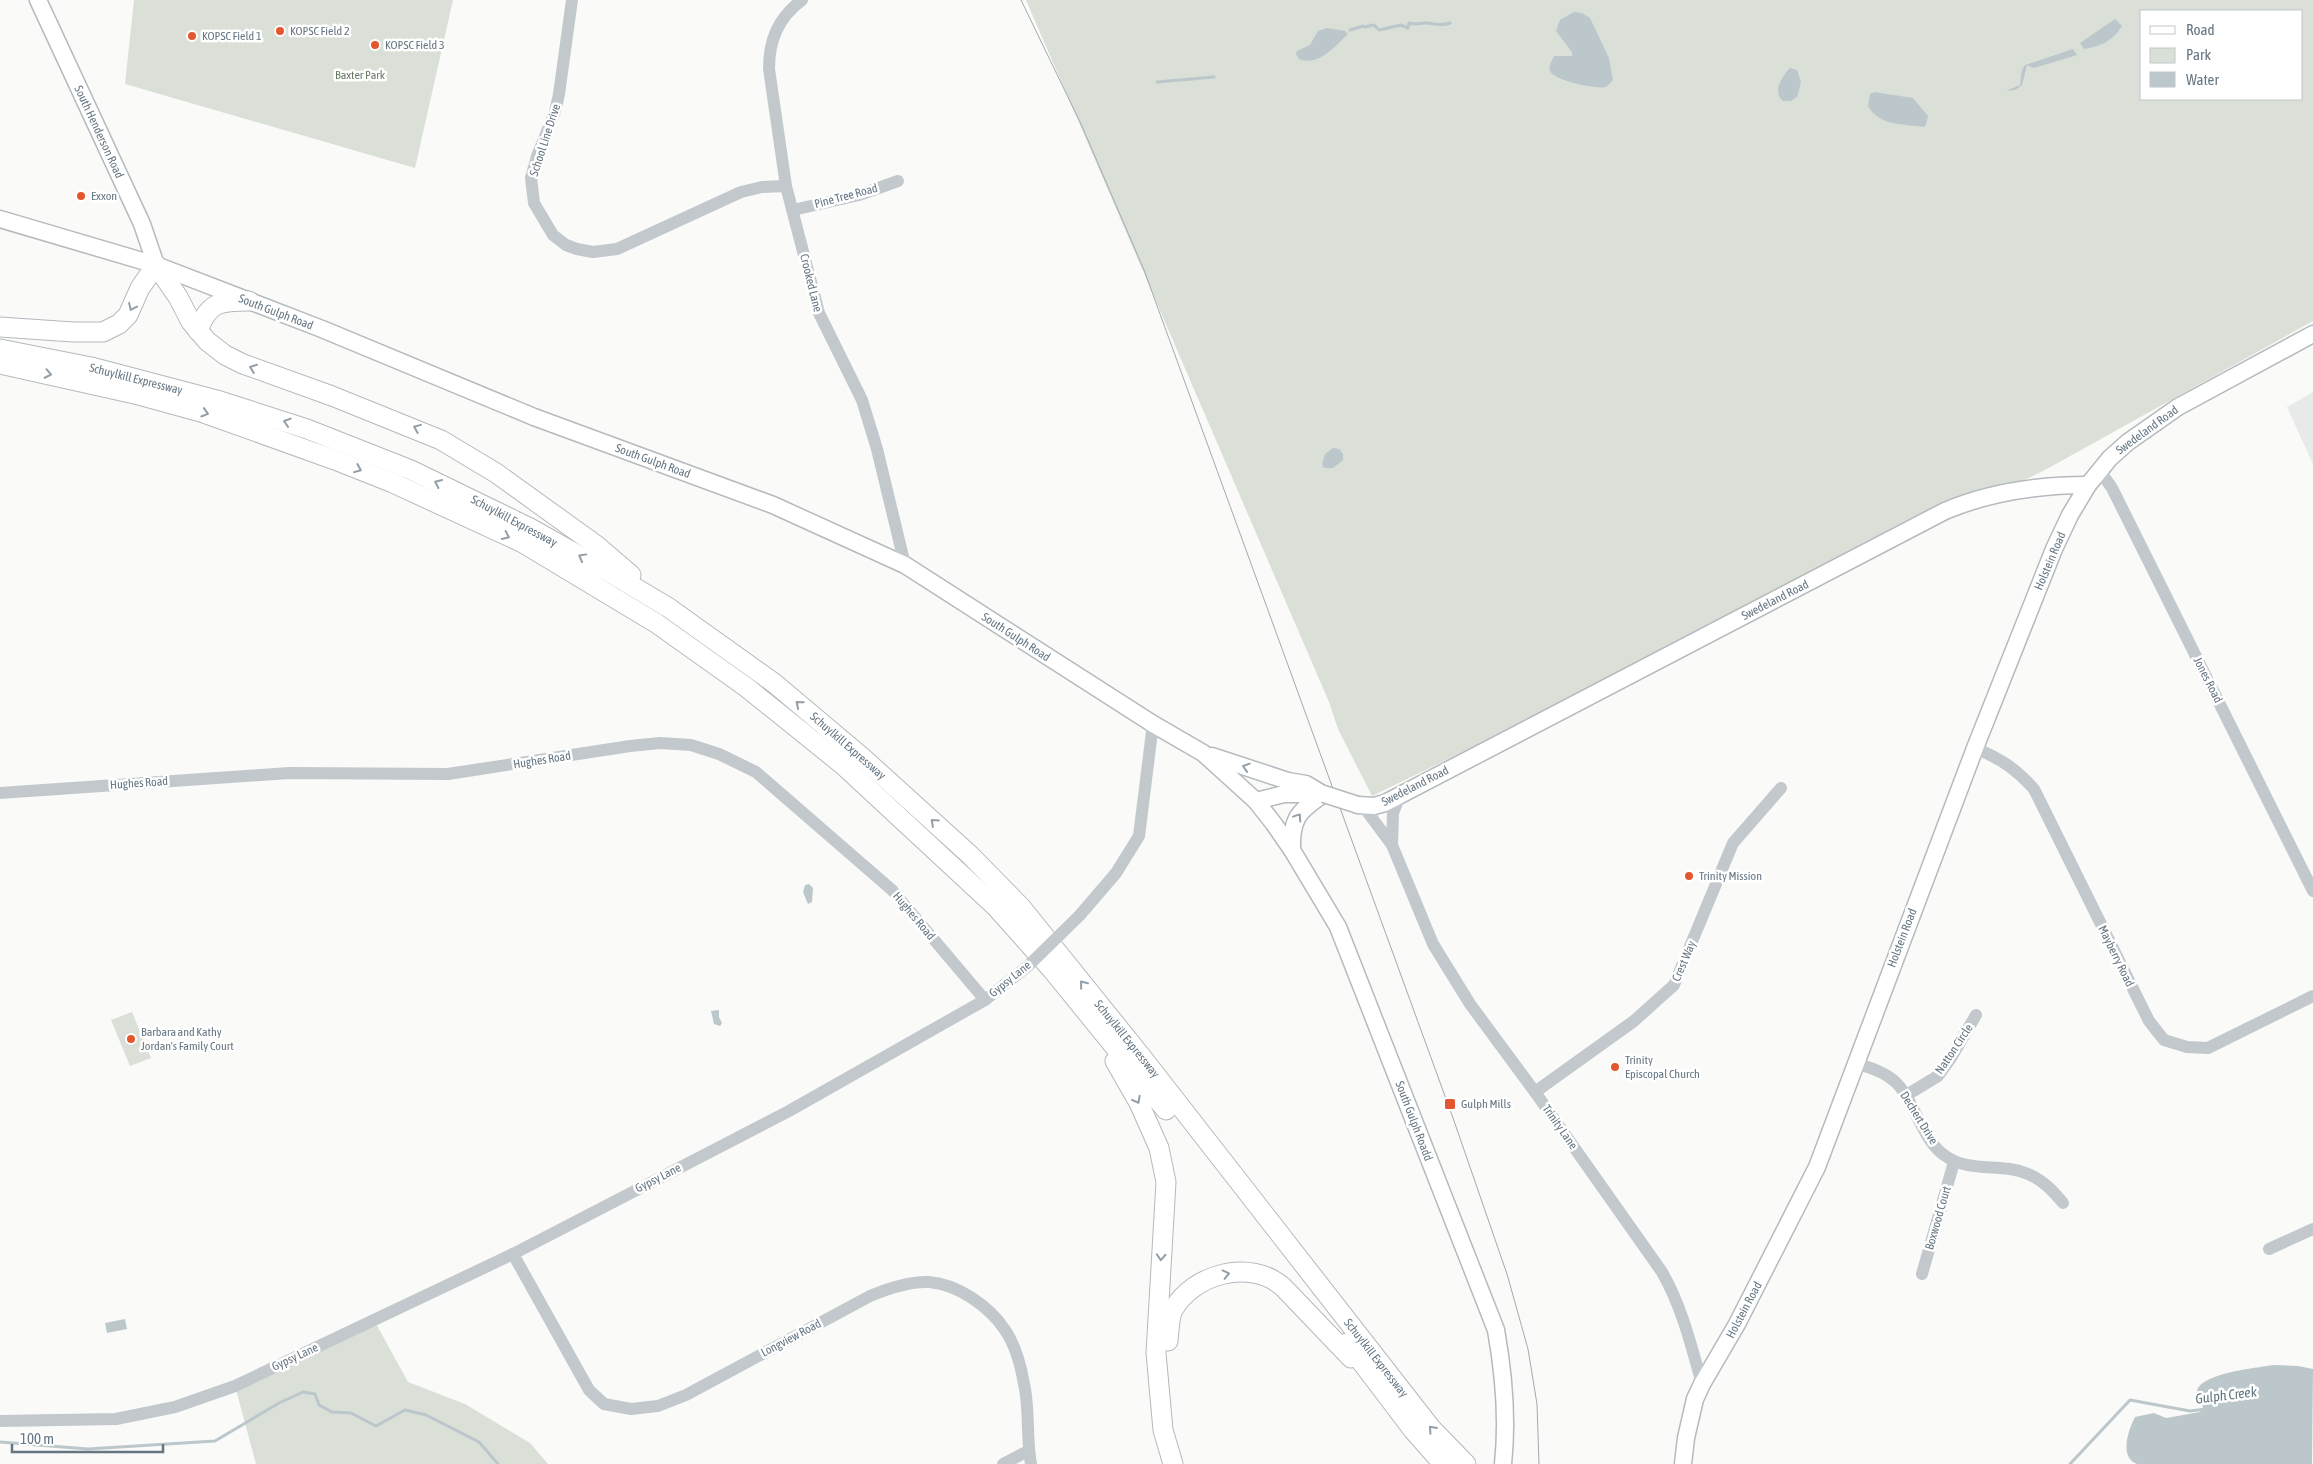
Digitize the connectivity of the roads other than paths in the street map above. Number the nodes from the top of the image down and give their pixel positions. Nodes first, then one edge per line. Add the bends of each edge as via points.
1 (38, 0) edge
2 (572, 0) edge
3 (802, 0) edge
4 (898, 181) dead end
5 (786, 186) junction
6 (793, 210) junction
7 (0, 219) edge
8 (156, 266) junction
9 (249, 302) junction
10 (0, 327) edge
11 (198, 331) junction
12 (2313, 334) edge
13 (0, 349) edge
14 (0, 364) edge
15 (2100, 470) junction
16 (2088, 485) junction
17 (905, 565) junction
18 (669, 608) junction
19 (1153, 724) junction
20 (1975, 748) junction
21 (1203, 753) junction
22 (1288, 781) junction
23 (1781, 788) dead end
24 (0, 793) edge
25 (1322, 794) junction
26 (1400, 795) junction
27 (1256, 801) junction
28 (1361, 806) junction
29 (1392, 845) junction
30 (1292, 850) junction
31 (2313, 891) edge
32 (1053, 971) junction
33 (2313, 996) edge
34 (985, 1000) junction
35 (1976, 1015) dead end
36 (1855, 1063) junction
37 (1535, 1092) junction
38 (1905, 1096) junction
39 (1954, 1162) junction
40 (2063, 1203) dead end
41 (2313, 1229) edge
42 (2269, 1249) dead end
43 (513, 1254) junction
44 (1922, 1274) dead end
45 (1702, 1384) junction
46 (1390, 1400) junction
47 (0, 1421) edge
48 (1028, 1451) junction
49 (1003, 1464) edge
50 (1030, 1464) edge
51 (1173, 1464) edge
52 (1186, 1464) edge
53 (1443, 1464) edge
54 (1466, 1464) edge
55 (1503, 1464) edge
56 (1684, 1464) edge

1 - 8 main road, South Henderson Road via 142,224
2 - 5 street, School Line Drive via 555,112 531,178 534,203 553,235 578,249 592,252 612,250 741,192
3 - 5 street, Crooked Lane via 778,24 769,52 768,69
4 - 6 street, Pine Tree Road via 859,195
5 - 6 street, Crooked Lane
6 - 17 street, Crooked Lane via 818,313 862,400
7 - 8 main road, South Gulph Road
8 - 9 main road, South Gulph Road
8 -> 10 highway via 140,288 128,315 103,332
8 - 11 highway
9 - 11 highway via 214,305 205,314
9 - 17 main road, South Gulph Road via 534,418 773,505
18 -> 11 highway via 596,545 461,451 422,430 243,364 216,349
12 - 15 main road, Swedeland Road via 2178,407 2128,442
18 -> 13 highway, Schuylkill Expressway via 473,499 411,470 307,429 147,380
14 -> 32 highway, Schuylkill Expressway via 139,395 249,428 393,484 523,543 656,623 746,687 835,758 995,906
15 - 16 main road, Swedeland Road
15 - 31 street, Jones Road via 2117,497
16 - 20 main road, Holstein Road via 2054,549
16 - 26 main road, Swedeland Road via 2042,486 1996,494 1945,512
17 - 19 main road, South Gulph Road
54 -> 18 highway, Schuylkill Expressway via 1431,1428 1021,907 970,855 863,758 774,683
19 - 21 main road, South Gulph Road
19 - 34 street, Gypsy Lane, bridge via 1139,836 1116,873 1080,914 1028,966
20 - 33 street, Mayberry Road via 2016,770 2034,789 2148,1021 2164,1040 2187,1047 2208,1048
20 - 36 main road, Holstein Road
22 -> 21 main road
21 - 27 main road, South Gulph Road
22 - 25 main road via 1306,784
22 - 27 main road via 1268,787
23 - 37 street, Crest Way via 1733,843 1674,985 1634,1021
24 - 34 street, Hughes Road via 289,773 448,774 630,746 660,743 691,745 719,754 763,778 892,890
25 - 27 main road via 1284,794
25 - 28 main road, bridge
30 -> 25 main road via 1294,820
26 - 28 main road, Swedeland Road via 1374,806
26 - 29 street via 1393,814
27 - 30 main road, South Gulph Roadd
28 - 29 street, Trinity Lane
29 - 37 street, Trinity Lane via 1433,944 1470,1004
30 - 55 main road, South Gulph Roadd via 1338,927 1496,1330 1506,1412
32 - 46 highway, Schuylkill Expressway via 1283,1258
32 -> 51 highway via 1108,1049 1140,1103 1159,1148 1166,1182 1156,1353 1163,1430
34 - 43 street, Gypsy Lane via 789,1110
35 - 38 street, Natton Circle via 1938,1076
36 - 38 street, Dechert Drive via 1894,1080
36 - 45 main road, Holstein Road via 1817,1167 1737,1324
37 - 45 street, Trinity Lane via 1662,1272 1690,1338
38 - 39 street, Dechert Drive via 1930,1139 1942,1154
39 - 40 street, Dechert Drive via 1970,1167 2028,1173 2047,1185
39 - 44 street, Boxwood Court
41 - 42 street
43 - 47 street, Gypsy Lane via 235,1386 175,1407 116,1419
43 - 48 street, Longview Road via 589,1390 604,1404 631,1408 658,1406 686,1395 889,1288 931,1282 952,1289 973,1300 998,1321 1015,1348 1025,1385
45 - 56 main road via 1686,1438
52 -> 46 highway via 1172,1431 1166,1349 1172,1312 1185,1293 1210,1278 1238,1272 1260,1273 1276,1280
46 - 53 highway, Schuylkill Expressway
48 - 49 street
48 - 50 street, Longview Road

